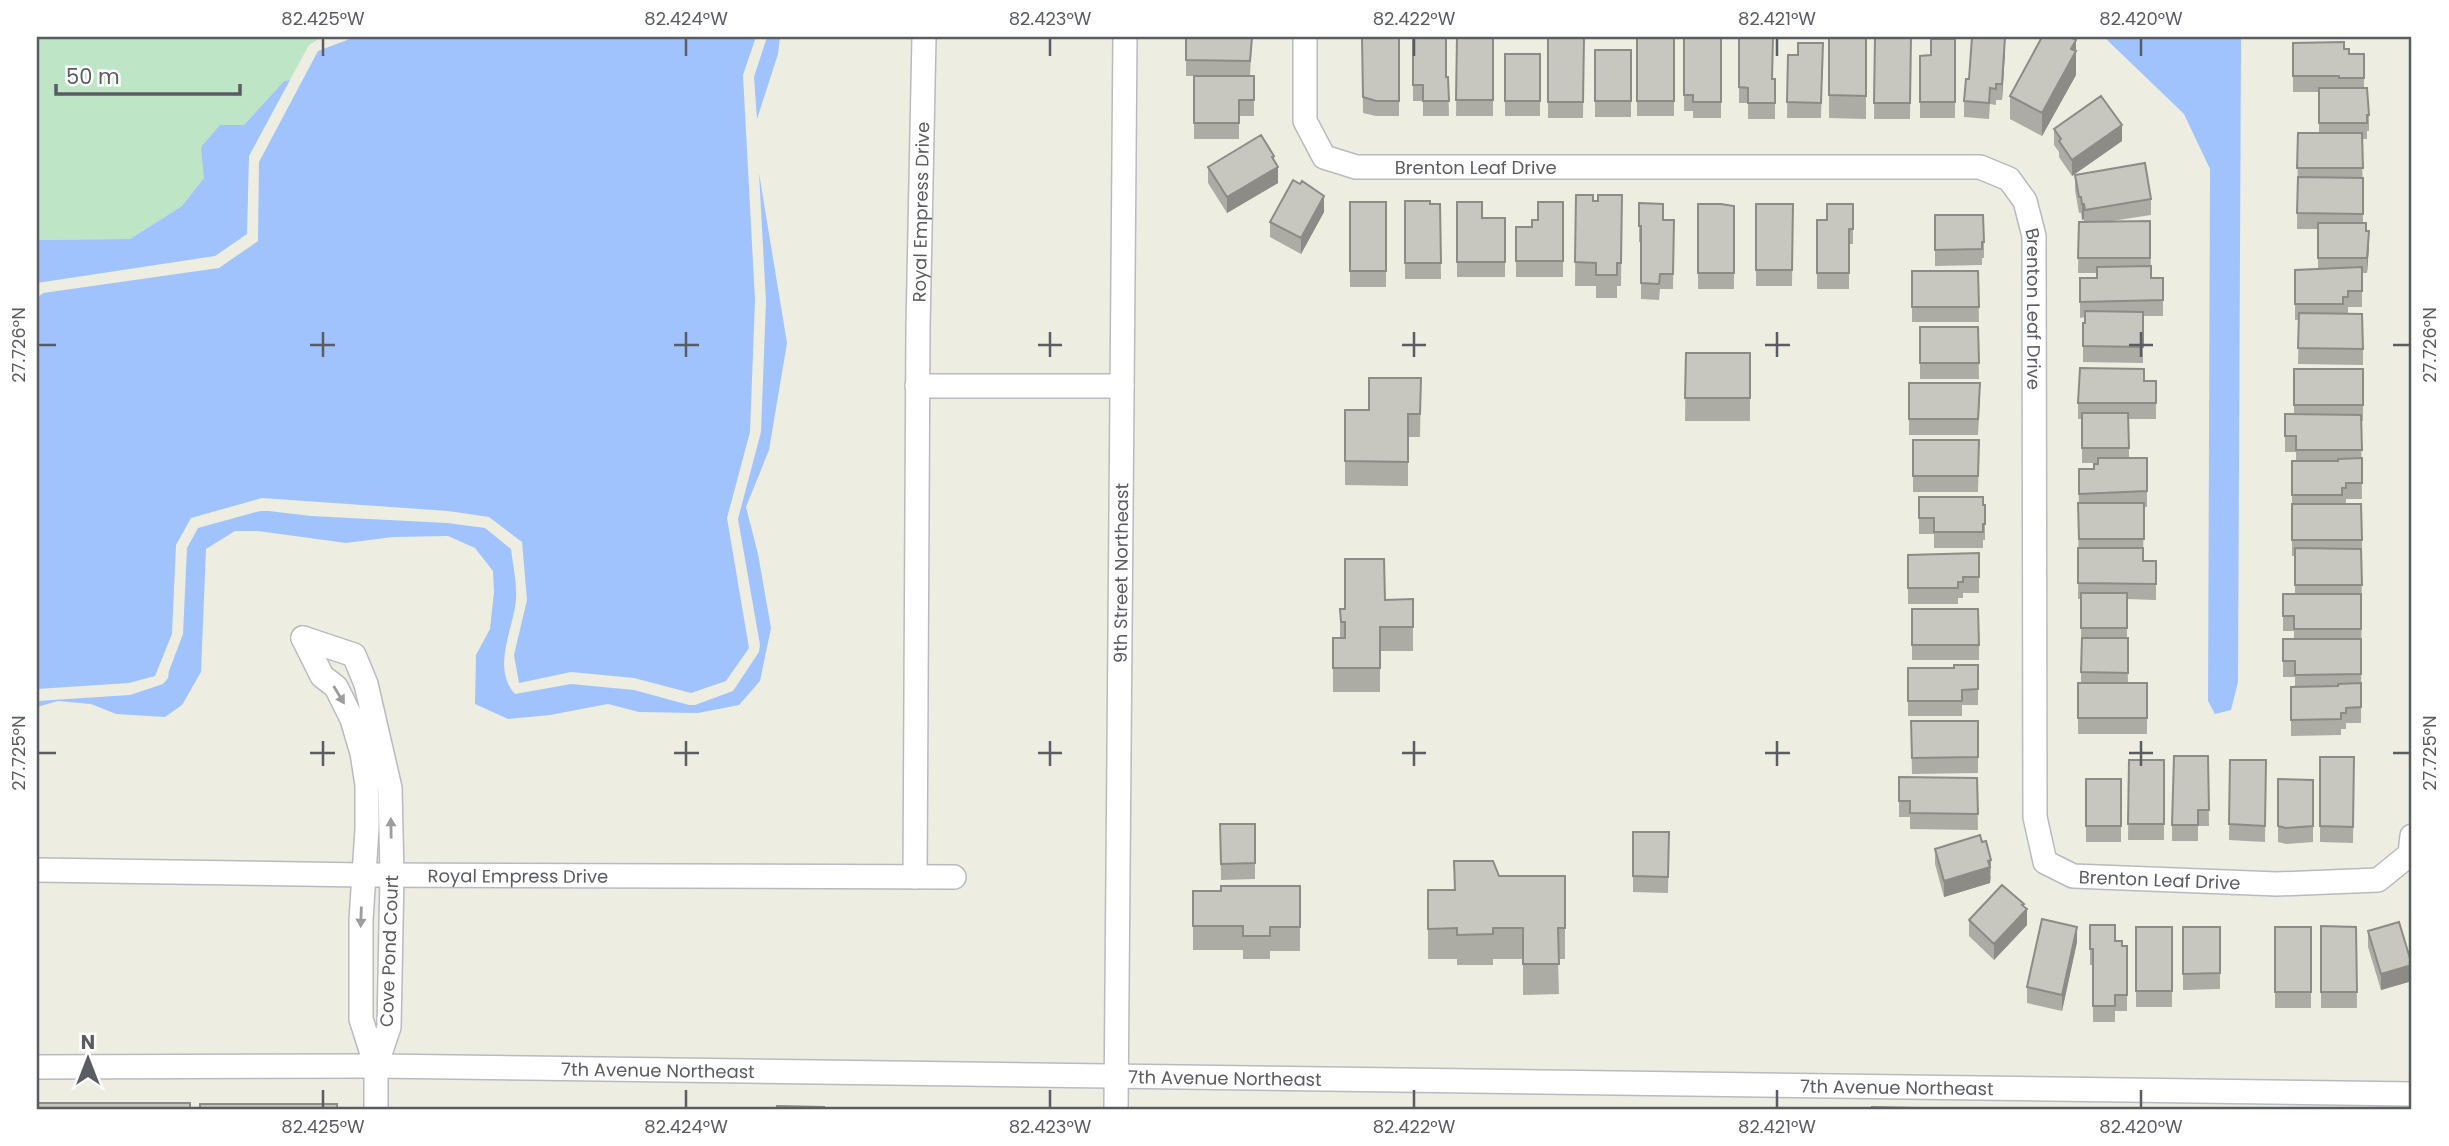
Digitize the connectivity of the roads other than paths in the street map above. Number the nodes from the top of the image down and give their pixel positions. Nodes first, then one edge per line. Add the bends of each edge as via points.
1 (924, 37) edge
2 (1125, 37) edge
3 (1305, 37) edge
4 (917, 386) junction
5 (1122, 386) junction
6 (2412, 836) edge
7 (37, 870) edge
8 (363, 875) junction
9 (392, 875) junction
10 (915, 877) junction
11 (954, 877) dead end
12 (37, 1066) edge
13 (376, 1066) junction
14 (1116, 1075) junction
15 (2412, 1094) edge
16 (376, 1109) edge
17 (1116, 1109) edge

1 - 4 street, Royal Empress Drive
2 - 5 street, 9th Street Northeast
3 - 6 street, Brenton Leaf Drive via 1305,121 1324,157 1356,167 1980,167 2009,179 2025,201 2034,236 2035,817 2045,862 2073,876 2108,878 2277,884 2378,880 2410,854
4 - 5 street
4 - 10 street, Royal Empress Drive
5 - 14 street, 9th Street Northeast
7 - 8 street, Royal Empress Drive
8 - 9 street, Royal Empress Drive
9 -> 8 street, Cove Pond Court via 390,788 366,684 354,655 303,638 321,676 336,687 362,753 367,785
8 -> 13 street, Cove Pond Court via 361,1018
9 - 10 street, Royal Empress Drive
9 - 13 street, Cove Pond Court via 389,1027
10 - 11 street, Royal Empress Drive
12 - 13 street, 7th Avenue Northeast
13 - 14 street, 7th Avenue Northeast
13 - 16 street
14 - 15 street, 7th Avenue Northeast
14 - 17 street, 9th Street Northeast

